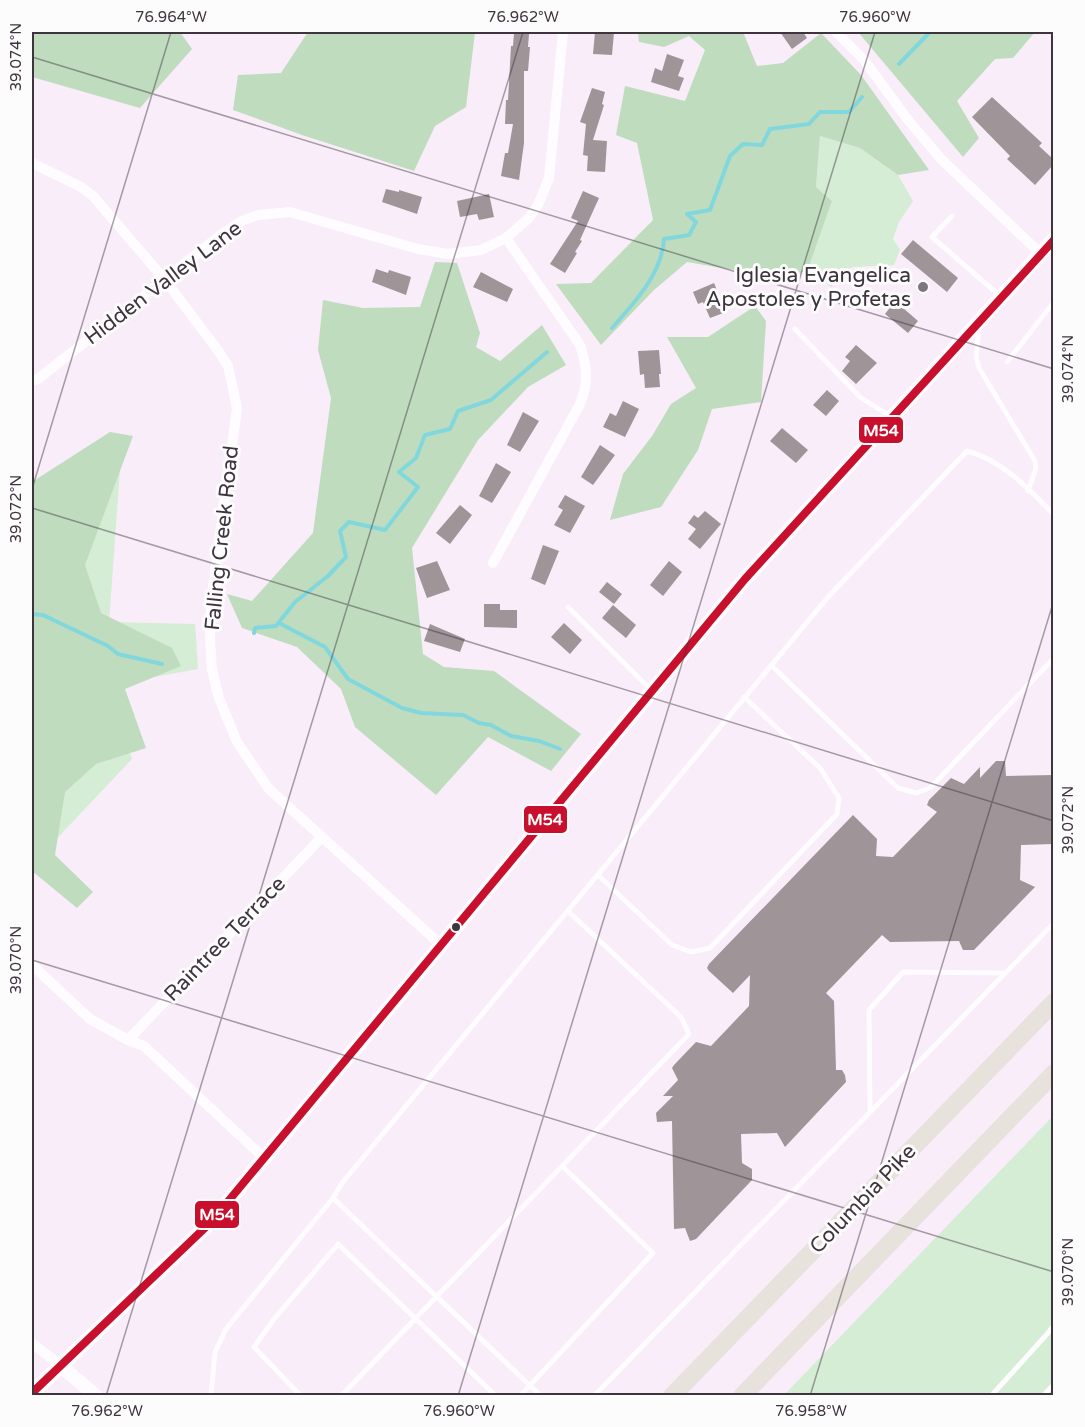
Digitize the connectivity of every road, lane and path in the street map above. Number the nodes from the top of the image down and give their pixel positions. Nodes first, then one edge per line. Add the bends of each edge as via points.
1 (563, 32) edge
2 (836, 32) edge
3 (32, 164) edge
4 (952, 216) dead end
5 (506, 238) junction
6 (1048, 248) edge
7 (165, 280) junction
8 (1001, 296) junction
9 (1053, 302) edge
10 (980, 319) junction
11 (795, 329) dead end
12 (1006, 362) dead end
13 (32, 381) edge
14 (891, 417) junction
15 (1028, 491) junction
16 (1053, 515) edge
17 (493, 563) dead end
18 (568, 607) dead end
19 (1053, 658) edge
20 (771, 665) junction
21 (651, 690) junction
22 (744, 697) junction
23 (322, 837) junction
24 (598, 875) junction
25 (569, 912) junction
26 (1053, 922) edge
27 (440, 944) junction
28 (32, 965) edge
29 (1004, 973) junction
30 (1053, 1002) edge
31 (128, 1040) junction
32 (1053, 1073) edge
33 (870, 1112) junction
34 (264, 1158) junction
35 (562, 1166) junction
36 (333, 1198) junction
37 (437, 1296) junction
38 (416, 1318) junction
39 (1053, 1325) edge
40 (32, 1342) edge
41 (61, 1366) junction
42 (1053, 1384) edge
43 (530, 1386) junction
44 (32, 1393) edge
45 (96, 1395) edge
46 (211, 1395) edge
47 (301, 1395) edge
48 (341, 1395) edge
49 (496, 1395) edge
50 (520, 1395) edge
51 (541, 1395) edge
52 (594, 1395) edge
53 (672, 1395) edge
54 (742, 1395) edge
55 (991, 1395) edge
56 (1043, 1395) edge

1 - 5 street, Hidden Valley Lane via 549,178 538,205
2 - 6 street via 864,60 942,160
3 - 7 street, Falling Creek Road via 93,196
4 - 8 lane via 932,237
5 - 7 street, Hidden Valley Lane via 481,250 448,254 290,212 258,214 222,234
5 - 17 street via 580,345 586,379 580,404
6 - 8 main road
7 - 13 street, Hidden Valley Lane
7 - 23 street, Falling Creek Road via 228,366 237,408 211,602 212,670 219,698 237,742 269,789
8 - 10 main road
9 - 12 lane
10 - 14 main road
10 - 15 lane via 976,356 979,368 1035,461
11 - 14 lane via 860,397
14 - 21 main road
15 - 16 lane
15 - 20 lane via 1001,465 967,451 836,588
18 - 21 lane
19 - 20 lane via 930,788 916,793 898,788
20 - 22 lane
21 - 27 main road
22 - 24 lane
22 - 24 lane via 820,768 839,798 837,814 710,948 691,952 672,945
23 - 27 street, Falling Creek Road
23 - 31 street, Raintree Terrace
24 - 25 lane
25 - 35 lane via 681,1017 689,1034
25 - 36 lane
26 - 29 lane
27 - 34 main road
28 - 31 street via 90,1019
29 - 33 lane
29 - 33 lane via 903,972 869,1010
30 - 53 highway, Columbia Pike
31 - 34 street via 144,1046
32 - 54 highway
33 - 52 lane
34 - 41 main road via 211,1221
35 - 37 lane
35 - 43 lane via 653,1253
36 - 37 lane
36 - 46 lane via 226,1329 215,1352
37 - 38 lane
37 - 43 lane
38 - 47 lane via 338,1244 254,1347
38 - 48 lane
38 - 49 lane
39 - 55 lane
40 - 41 street
41 - 44 main road
41 - 45 street
42 - 56 lane
43 - 50 lane
43 - 51 lane

